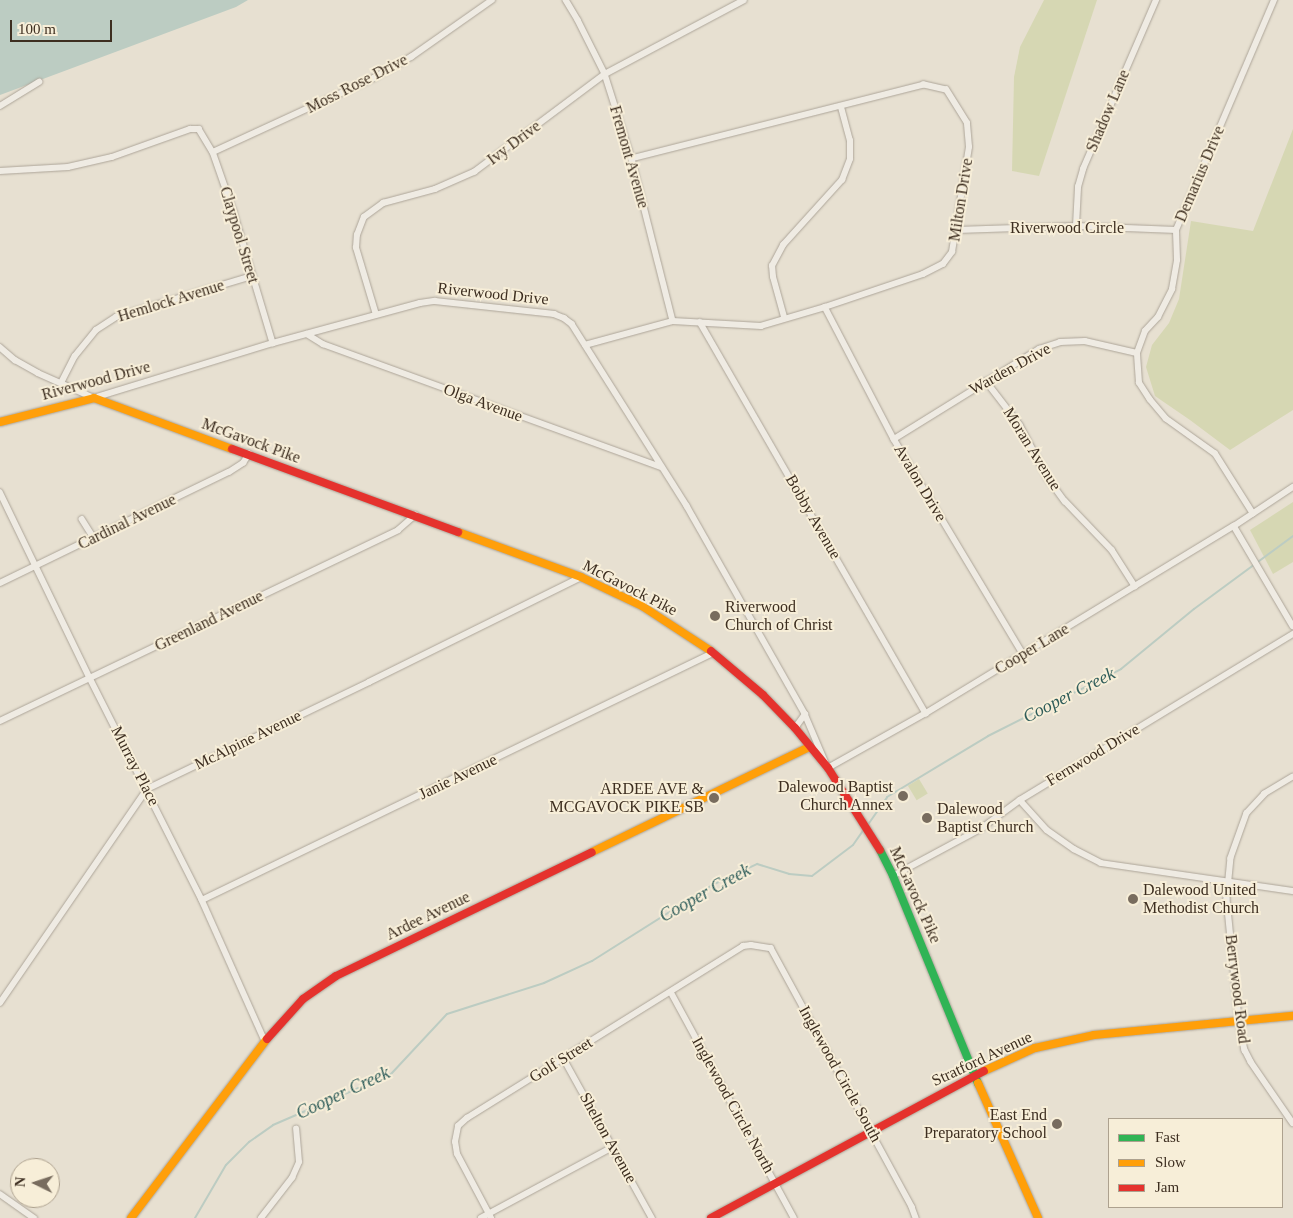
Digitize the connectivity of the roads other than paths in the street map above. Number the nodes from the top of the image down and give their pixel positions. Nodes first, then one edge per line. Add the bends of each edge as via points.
1 (492, 0) edge
2 (566, 0) edge
3 (744, 0) edge
4 (1156, 0) edge
5 (1274, 0) edge
6 (605, 74) junction
7 (39, 82) dead end
8 (0, 106) edge
9 (841, 108) junction
10 (213, 152) junction
11 (632, 159) junction
12 (0, 170) edge
13 (1076, 226) junction
14 (957, 230) junction
15 (1176, 230) junction
16 (252, 276) junction
17 (825, 307) junction
18 (376, 315) junction
19 (784, 317) junction
20 (673, 321) junction
21 (700, 322) junction
22 (307, 334) junction
23 (273, 344) junction
24 (585, 345) junction
25 (0, 347) edge
26 (1137, 353) junction
27 (986, 381) junction
28 (61, 383) junction
29 (94, 398) junction
30 (0, 422) edge
31 (894, 439) junction
32 (249, 454) junction
33 (661, 467) junction
34 (1293, 487) edge
35 (0, 492) edge
36 (1253, 514) junction
37 (415, 515) junction
38 (82, 518) dead end
39 (1234, 526) junction
40 (94, 538) junction
41 (36, 566) junction
42 (581, 577) junction
43 (0, 583) edge
44 (1135, 586) junction
45 (1293, 626) edge
46 (1293, 634) edge
47 (713, 654) junction
48 (1023, 654) junction
49 (90, 678) junction
50 (926, 713) junction
51 (805, 714) junction
52 (0, 721) edge
53 (795, 728) junction
54 (816, 738) junction
55 (809, 747) junction
56 (828, 768) junction
57 (1293, 777) edge
58 (147, 789) junction
59 (1020, 800) junction
60 (893, 876) junction
61 (1227, 881) junction
62 (1293, 892) edge
63 (202, 900) junction
64 (751, 945) joint
65 (671, 992) junction
66 (0, 1003) edge
67 (1293, 1016) edge
68 (1239, 1020) junction
69 (264, 1041) junction
70 (564, 1059) junction
71 (975, 1076) junction
72 (1293, 1123) edge
73 (296, 1129) dead end
74 (871, 1130) junction
75 (613, 1147) junction
76 (776, 1182) junction
77 (0, 1194) edge
78 (490, 1216) edge
79 (34, 1218) edge
80 (131, 1218) edge
81 (261, 1218) edge
82 (481, 1218) edge
83 (652, 1218) edge
84 (711, 1218) edge
85 (794, 1218) edge
86 (916, 1218) edge
87 (1038, 1218) edge

1 - 10 street, Moss Rose Drive via 411,57 374,78
2 - 6 street, Fremont Avenue
3 - 6 street, Ivy Drive
4 - 13 street, Shadow Lane via 1083,169 1078,187
5 - 15 street, Demarius Drive
6 - 11 street, Fremont Avenue
6 - 18 street, Ivy Drive via 474,172 435,189 383,203 364,216 356,248
7 - 8 street
9 - 11 street, Milton Drive
9 - 14 street, Milton Drive via 924,86 946,90 967,122 969,146
9 - 19 street via 850,141 850,159 842,180 783,245 772,266
10 - 12 street, Claypool Street via 199,129 112,157 68,167
10 - 16 street, Claypool Street
11 - 20 street, Fremont Avenue
13 - 14 street, Riverwood Circle
13 - 15 street, Riverwood Circle
14 - 17 street, Milton Drive via 952,252 943,264 923,274
15 - 26 street, Demarius Drive via 1178,260 1172,289 1158,317 1145,331
16 - 23 street, Claypool Street
16 - 28 street, Hemlock Avenue via 116,317 96,330 75,356
17 - 19 street, Milton Drive
17 - 31 street, Avalon Drive
18 - 22 street, Riverwood Drive
18 - 24 street, Riverwood Drive via 435,301 554,314 572,324
19 - 21 street, Milton Drive via 761,326
20 - 21 street, Milton Drive
20 - 24 street, Milton Drive
21 - 50 street, Bobby Avenue
22 - 23 street, Riverwood Drive
22 - 33 street, Olga Avenue via 333,348
23 - 29 street, Riverwood Drive
24 - 33 street, Riverwood Drive
25 - 28 street, McGavock Pike via 15,360
26 - 27 street, Warden Drive via 1084,340 1060,342 1039,349
26 - 36 street, Demarius Drive via 1139,382 1150,400 1166,419 1215,454
27 - 31 street, Warden Drive
27 - 44 street, Moran Avenue via 1020,425 1048,478 1065,501 1112,550
28 - 29 street, McGavock Pike
29 - 30 street, Riverwood Drive
29 - 32 street, McGavock Pike
31 - 48 street, Avalon Drive
32 - 37 street, McGavock Pike
32 - 40 street, Cardinal Avenue via 230,472
33 - 51 street, Riverwood Drive via 687,506
34 - 36 street
35 - 41 street, Murray Place
36 - 39 street, Cooper Lane
37 - 42 street, McGavock Pike
37 - 49 street, Greenland Avenue via 398,530
38 - 40 street
39 - 44 street, Cooper Lane
39 - 45 street
40 - 41 street, Cardinal Avenue
41 - 43 street, Cardinal Avenue
41 - 49 street, Murray Place
42 - 47 street, McGavock Pike via 642,606
42 - 58 street, McAlpine Avenue
44 - 48 street, Cooper Lane
46 - 59 street, Fernwood Drive
47 - 53 street, McGavock Pike via 763,695
47 - 63 street, Janie Avenue
48 - 50 street, Cooper Lane
49 - 52 street, Greenland Avenue
49 - 58 street, Murray Place
50 - 56 street, Cooper Lane
51 - 53 street
51 - 54 street, Riverwood Drive
53 - 55 street, McGavock Pike
54 - 55 street, Ardee Avenue
54 - 56 street, Riverwood Drive
55 - 56 street, McGavock Pike
55 - 69 street, Ardee Avenue via 336,976 303,999
56 - 60 street, McGavock Pike via 871,834
57 - 61 street, Berrywood Road via 1265,794 1246,813
58 - 63 street, Murray Place
58 - 66 street, McAlpine Avenue
59 - 60 street, Fernwood Drive via 982,828
59 - 61 street via 1047,830 1101,863
60 - 71 street, McGavock Pike
61 - 62 street
61 - 68 street, Berrywood Road
63 - 69 street, Murray Place
64 - 65 street, Golf Street via 743,946
64 - 74 street, Inglewood Circle South via 771,948
65 - 70 street, Golf Street
65 - 76 street, Inglewood Circle North
67 - 68 street, Stratford Avenue
68 - 71 street, Stratford Avenue via 1056,1042 1034,1048
68 - 72 street, Berrywood Road via 1251,1062
69 - 80 street, Ardee Avenue
70 - 75 street, Shelton Avenue
70 - 78 street, Golf Street via 458,1126 457,1154
71 - 74 street, Stratford Avenue
71 - 87 street, McGavock Pike
73 - 81 street via 299,1162 292,1178
74 - 76 street, Stratford Avenue
74 - 86 street, Inglewood Circle South
75 - 78 street
75 - 83 street, Shelton Avenue
76 - 84 street, Stratford Avenue
76 - 85 street, Inglewood Circle North
77 - 79 street
78 - 82 street

